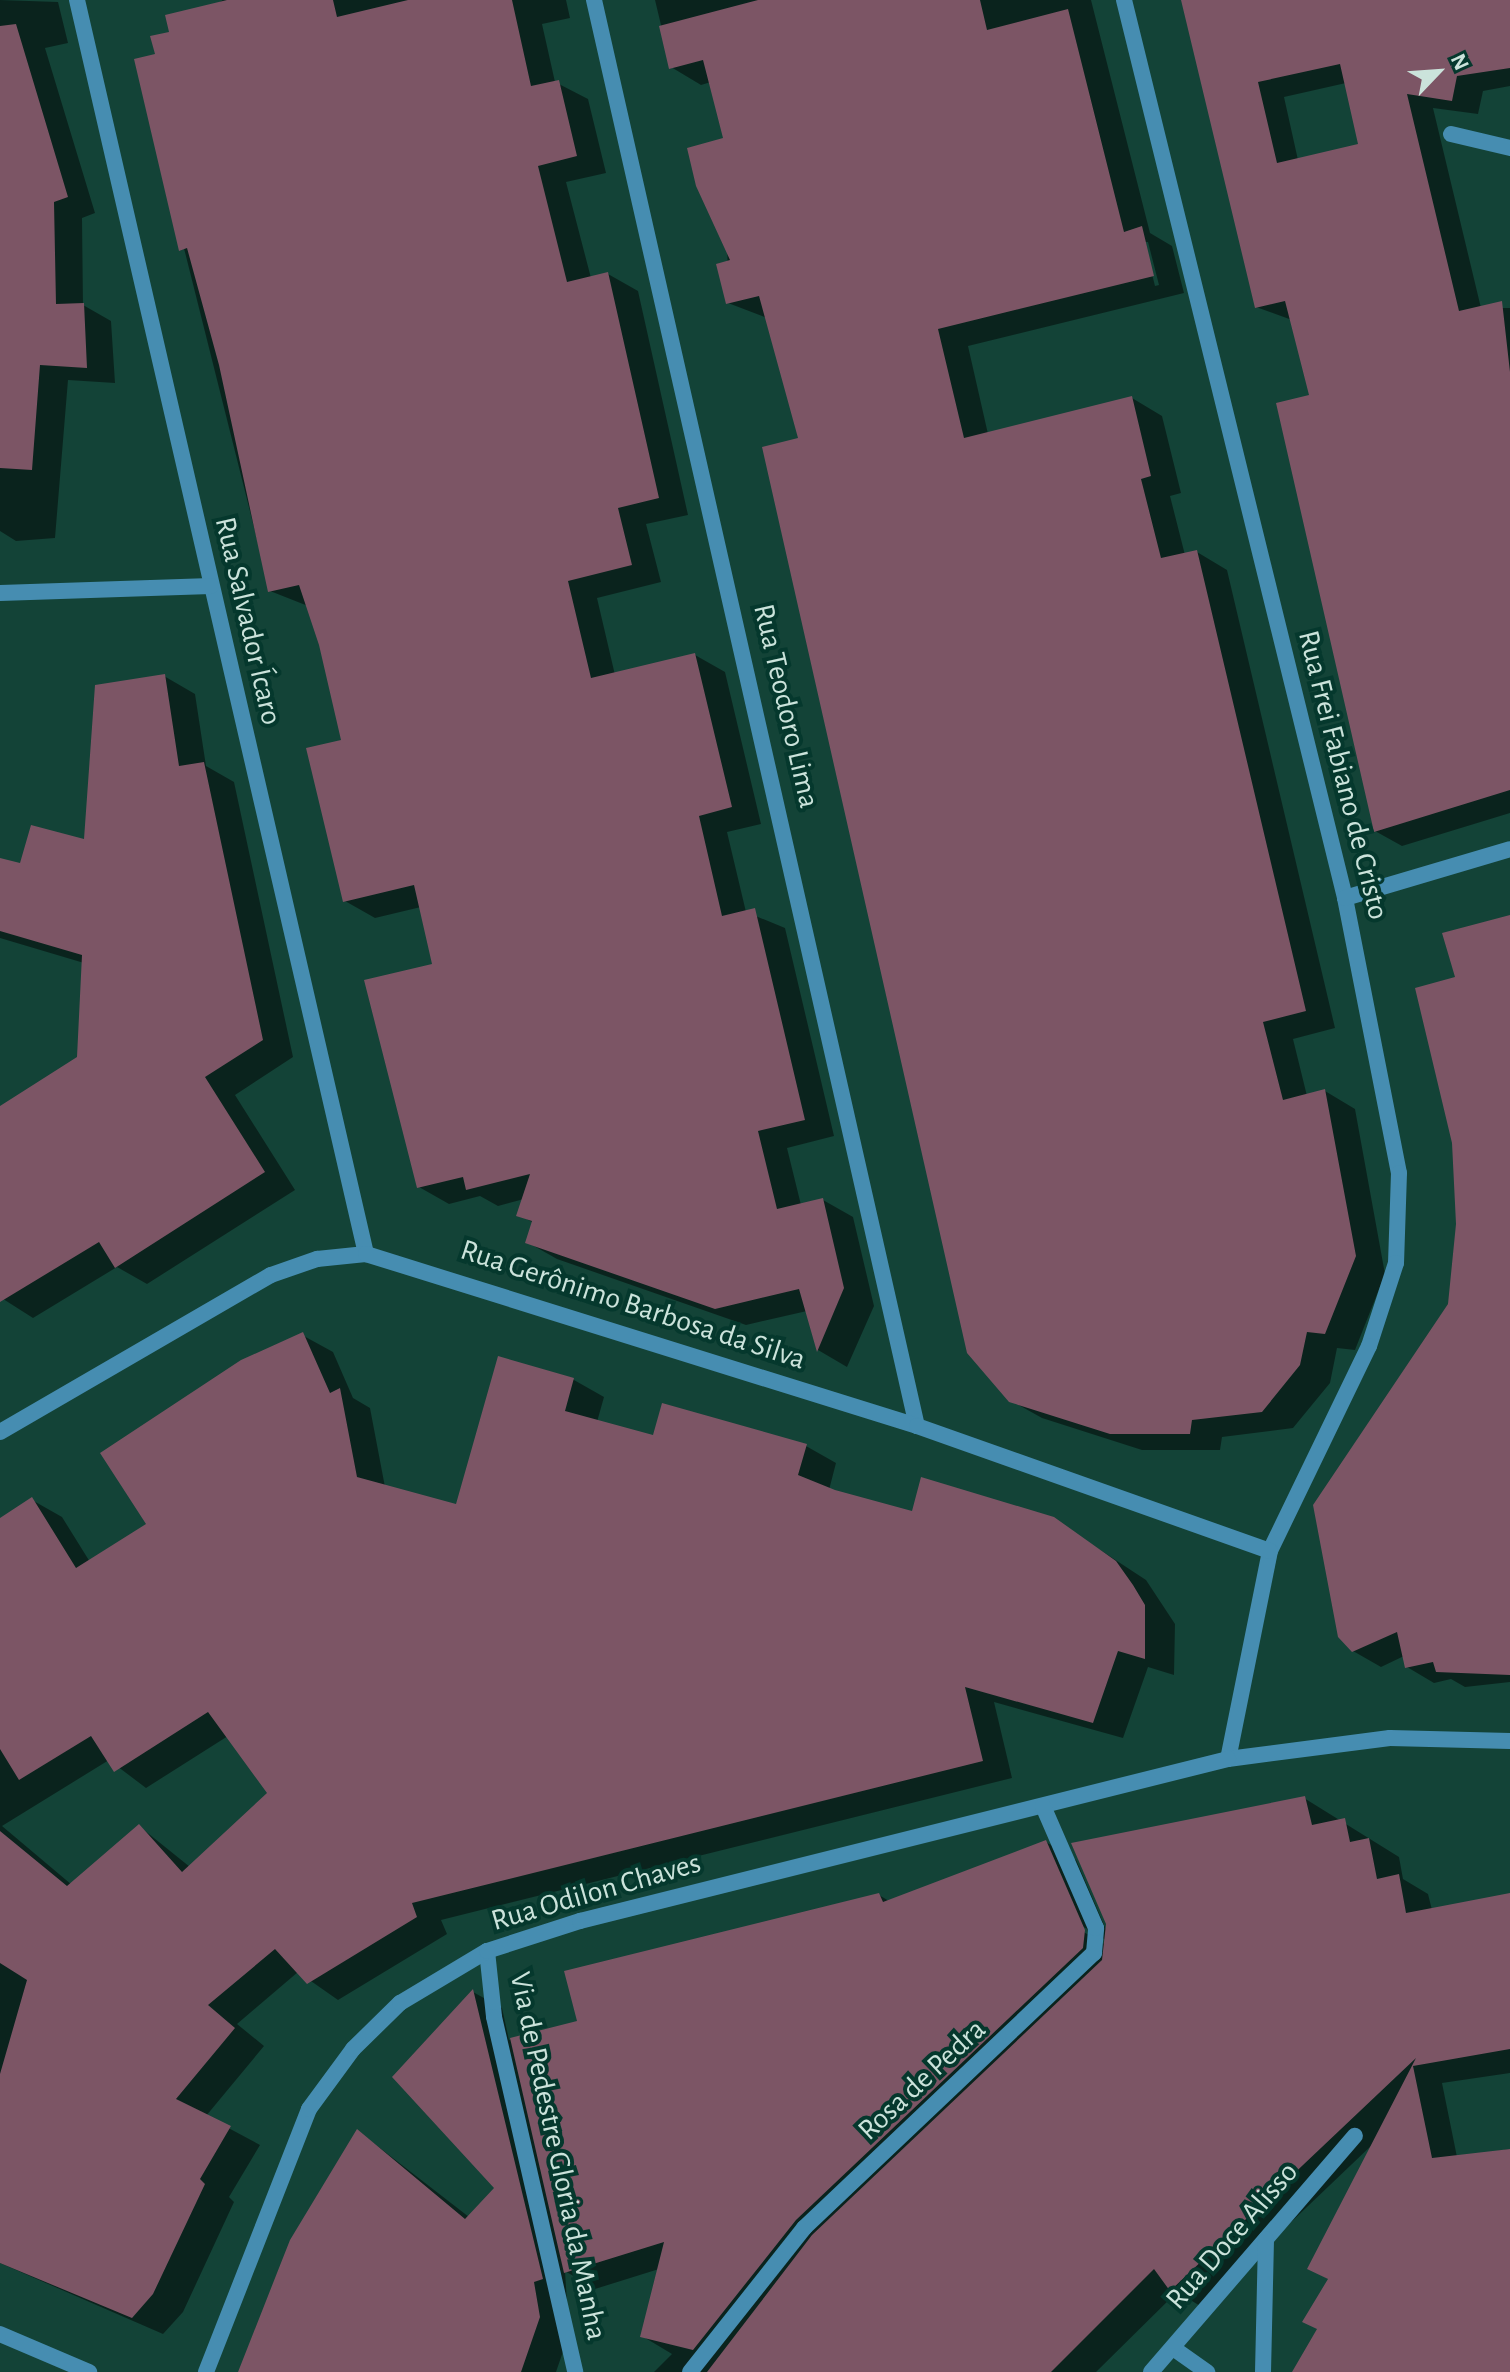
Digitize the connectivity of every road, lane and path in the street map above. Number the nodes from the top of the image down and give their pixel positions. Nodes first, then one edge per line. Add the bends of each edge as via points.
1 (77, 0) edge
2 (594, 0) edge
3 (1124, 0) edge
4 (1451, 134) dead end
5 (1510, 148) edge
6 (211, 586) junction
7 (0, 593) edge
8 (1510, 849) edge
9 (1345, 898) junction
10 (366, 1254) junction
11 (917, 1426) junction
12 (0, 1432) edge
13 (1270, 1551) junction
14 (1510, 1741) edge
15 (1228, 1759) junction
16 (1043, 1806) junction
17 (487, 1951) junction
18 (1355, 2136) dead end
19 (1266, 2239) junction
20 (0, 2334) edge
21 (1173, 2348) junction
22 (89, 2372) edge
23 (206, 2372) edge
24 (575, 2372) edge
25 (690, 2372) edge
26 (1151, 2372) edge
27 (1207, 2372) edge
28 (1263, 2372) edge

1 - 6 street, Rua Salvador Ícaro
2 - 11 street, Rua Teodoro Lima
3 - 9 street, Rua Frei Fabiano de Cristo
4 - 5 street
6 - 7 street
6 - 10 street, Rua Salvador Ícaro
8 - 9 street
9 - 13 street, Rua Frei Fabiano de Cristo via 1399,1173 1396,1263 1369,1346
10 - 11 street, Rua Gerônimo Barbosa da Silva
10 - 12 street, Rua Gerônimo Barbosa da Silva via 317,1259 271,1275
11 - 13 street, Rua Gerônimo Barbosa da Silva
13 - 15 street, Rua Frei Fabiano de Cristo
14 - 15 street, Rua Odilon Chaves via 1390,1738
15 - 16 street, Rua Odilon Chaves
16 - 17 street, Rua Odilon Chaves via 580,1921
16 - 25 street, Rosa de Pedra via 1096,1928 1094,1953 804,2228
17 - 23 street, Rua Odilon Chaves via 400,2003 353,2049 309,2109
17 - 24 street, Via de Pedestre Gloria da Manha via 494,2017
18 - 19 street, Rua Doce Alisso
19 - 21 street, Rua Doce Alisso
19 - 28 street
20 - 22 street
21 - 26 street, Rua Doce Alisso
21 - 27 street

